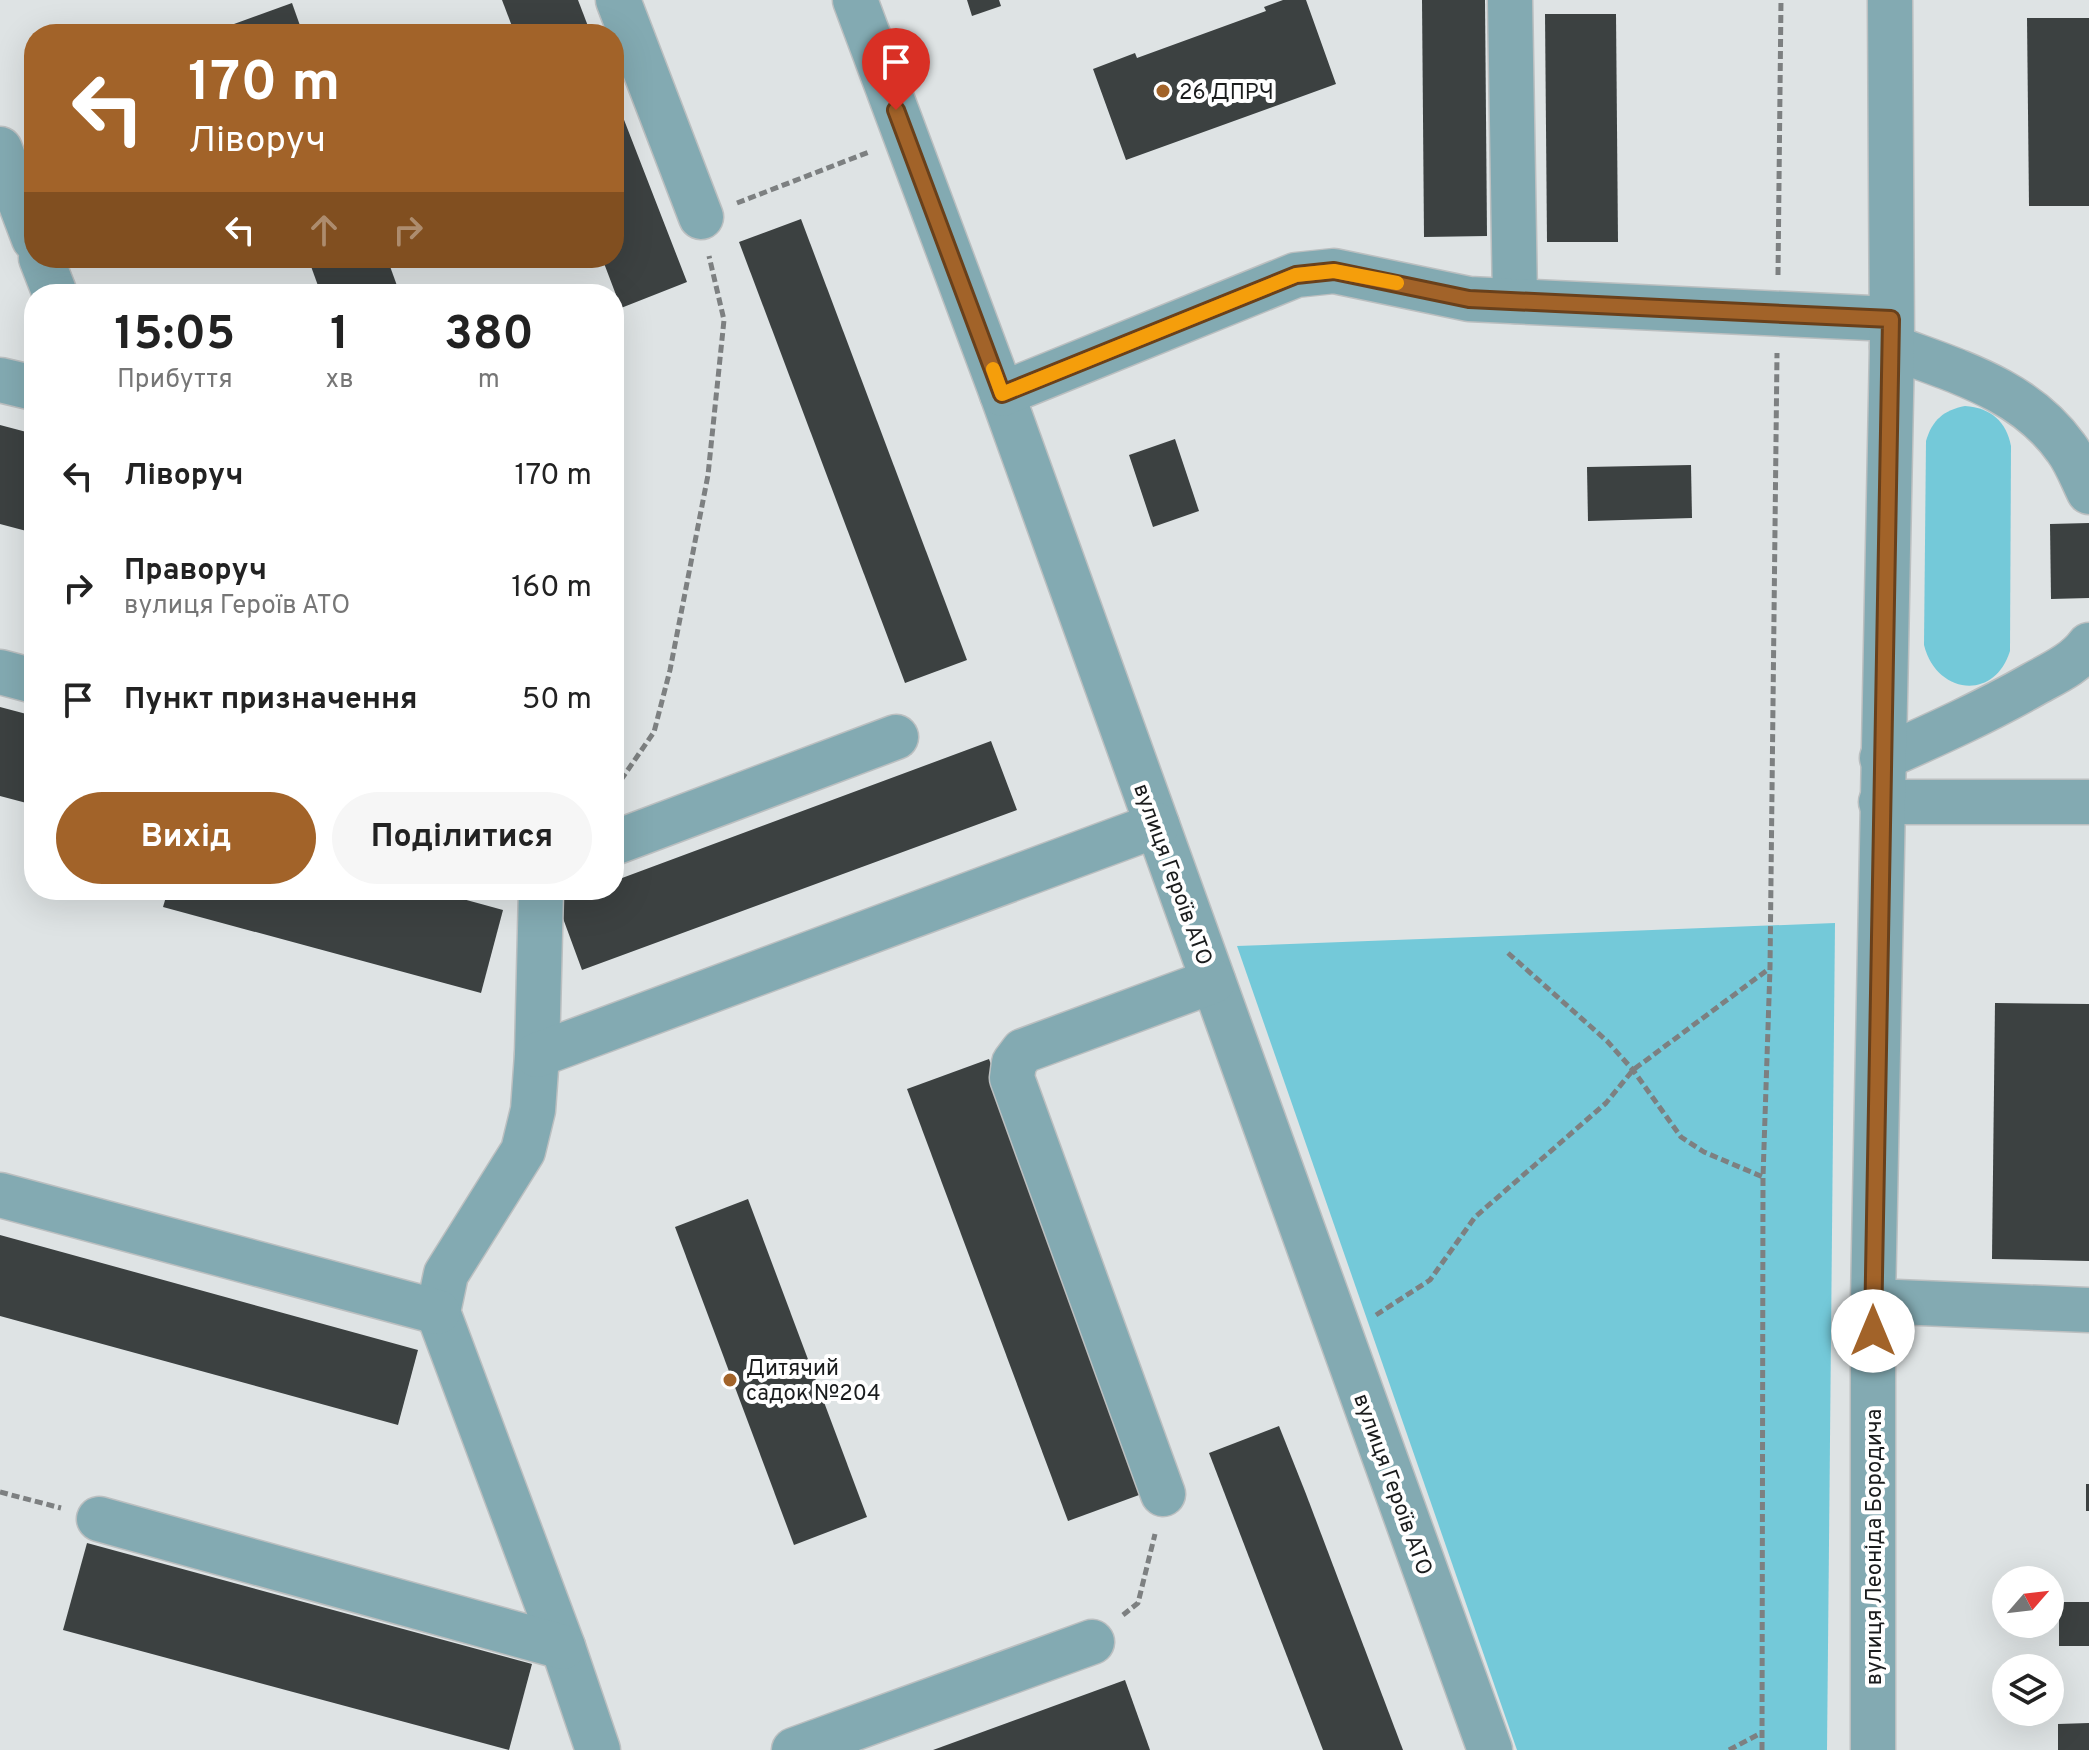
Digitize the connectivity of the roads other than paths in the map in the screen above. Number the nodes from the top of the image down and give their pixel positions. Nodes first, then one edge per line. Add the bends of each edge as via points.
1 (618, 0) edge
2 (855, 0) edge
3 (1510, 0) edge
4 (1890, 0) edge
5 (0, 149) edge
6 (24, 213) edge
7 (701, 217) road end
8 (1515, 301) junction
9 (1891, 333) junction
10 (0, 380) edge
11 (24, 386) edge
12 (1002, 394) junction
13 (2089, 492) edge
14 (2089, 645) edge
15 (0, 672) edge
16 (24, 678) edge
17 (896, 737) dead end
18 (1882, 758) junction
19 (1881, 802) junction
20 (2089, 802) edge
21 (1157, 825) junction
22 (624, 839) edge
23 (541, 900) edge
24 (1213, 981) junction
25 (537, 1055) junction
26 (0, 1195) edge
27 (1873, 1301) junction
28 (2089, 1310) edge
29 (438, 1312) junction
30 (1163, 1494) road end
31 (99, 1519) road end
32 (1092, 1642) road end
33 (563, 1647) junction
34 (598, 1750) edge
35 (794, 1750) edge
36 (1490, 1750) edge
37 (1873, 1750) edge

1 - 7 street
2 - 12 street, вулиця Героїв АТО
3 - 8 street
4 - 9 street, вулиця Леоніда Бородича
5 - 6 street
8 - 9 street via 1778,313
8 - 12 street via 1469,299 1334,271 1296,275
9 - 13 street via 1994,386 2042,421 2067,449
9 - 18 street, вулиця Леоніда Бородича
10 - 11 street
12 - 21 street, вулиця Героїв АТО
14 - 18 street via 2081,656 1980,715
15 - 16 street
17 - 22 street
18 - 19 street, вулиця Леоніда Бородича
19 - 20 street
19 - 27 street, вулиця Леоніда Бородича
21 - 24 street, вулиця Героїв АТО
21 - 25 street
23 - 25 street
24 - 30 street via 1023,1051 1012,1078
24 - 36 street, вулиця Героїв АТО
25 - 29 street via 523,1151 446,1274
26 - 29 street
27 - 28 street
27 - 37 street, вулиця Леоніда Бородича
29 - 33 street
31 - 33 street
32 - 35 street
33 - 34 street

